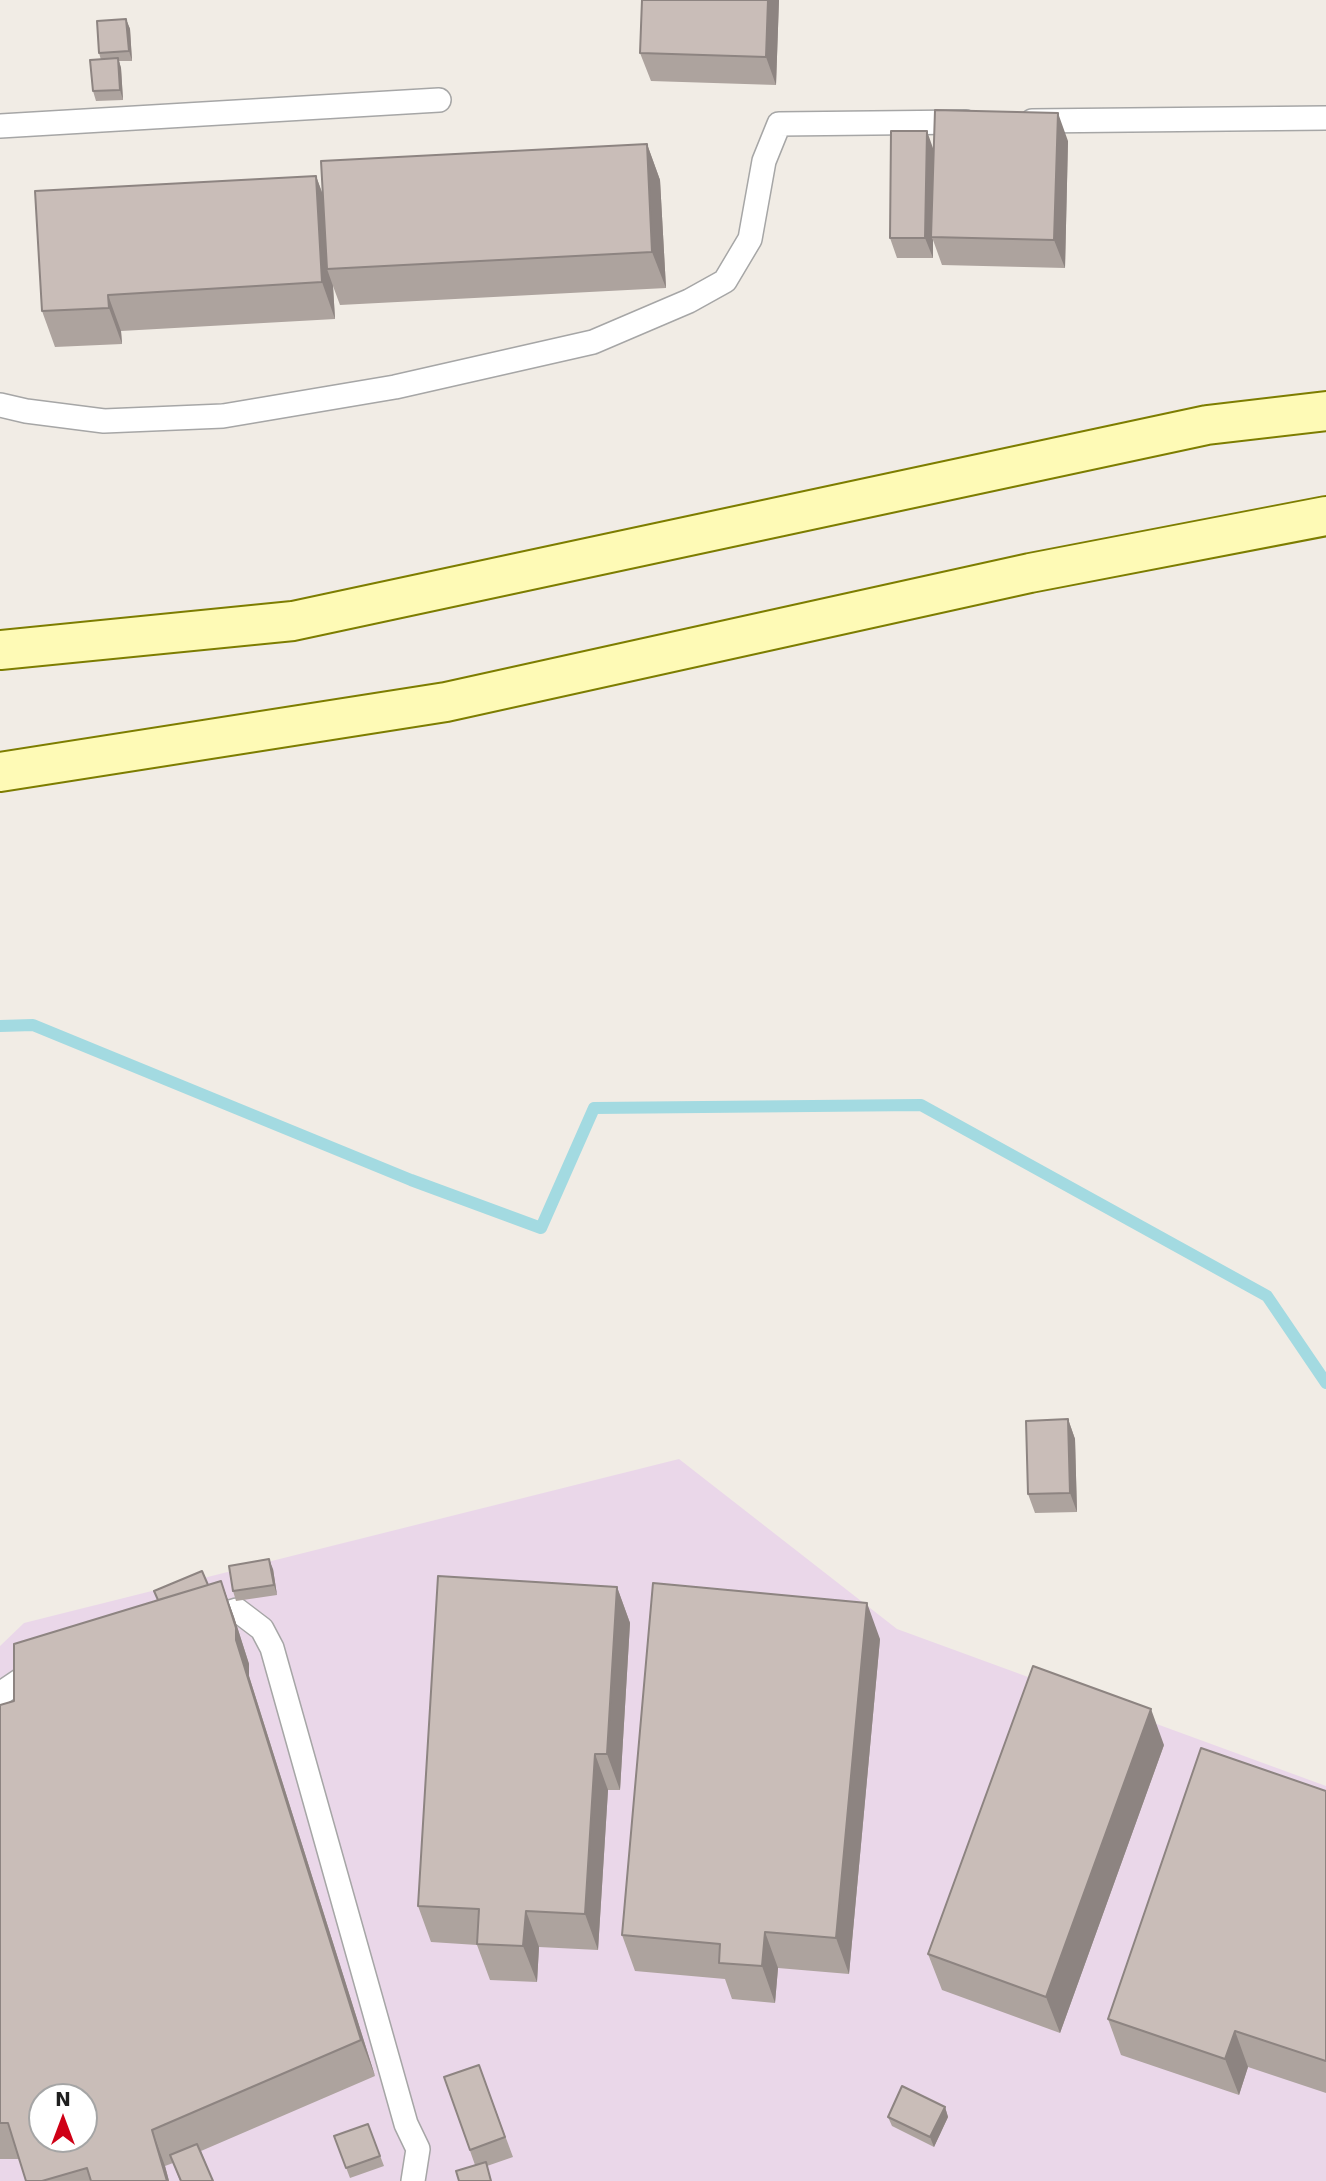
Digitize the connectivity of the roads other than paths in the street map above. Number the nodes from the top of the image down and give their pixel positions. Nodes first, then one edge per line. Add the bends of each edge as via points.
1 (439, 100) dead end
2 (1326, 118) edge
3 (1011, 121) edge
4 (984, 122) edge
5 (0, 126) edge
6 (0, 405) edge
7 (1326, 411) edge
8 (1326, 516) edge
9 (0, 650) edge
10 (0, 772) edge
11 (186, 1626) edge
12 (57, 1665) edge
13 (0, 1694) edge
14 (413, 2181) edge

1 - 5 lane
2 - 3 lane
4 - 6 lane via 779,124 764,161 750,239 725,281 593,342 395,387 223,416 104,421
7 - 9 street via 1207,425 293,621
8 - 10 street via 1030,573 446,702
11 - 14 lane via 237,1610 262,1629 272,1648 406,2124 418,2149
12 - 13 lane via 31,1672

